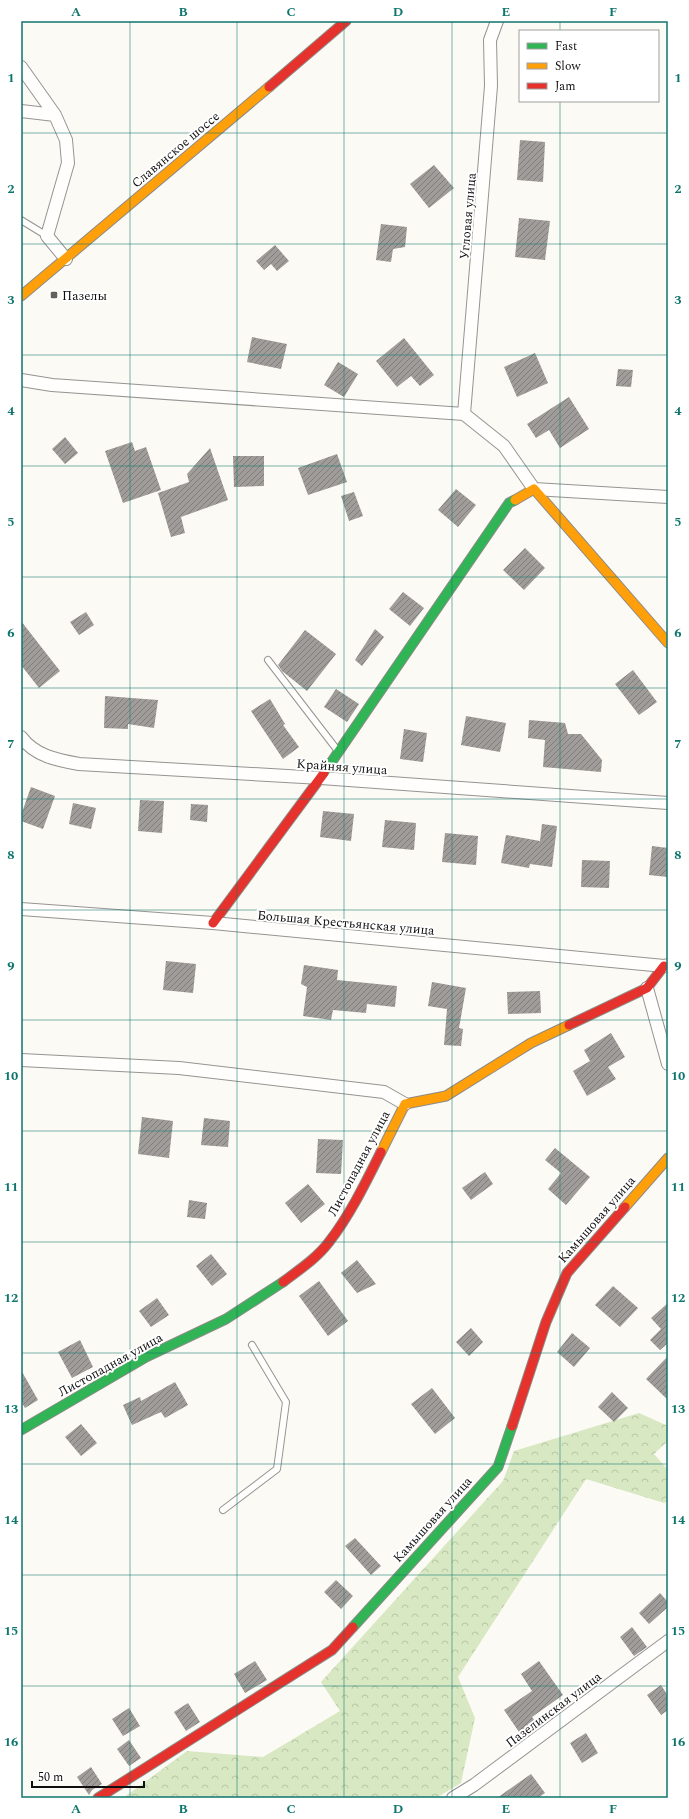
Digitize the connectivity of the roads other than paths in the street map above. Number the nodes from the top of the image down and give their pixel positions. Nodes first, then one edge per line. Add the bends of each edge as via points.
1 (346, 21) edge
2 (497, 21) edge
3 (21, 67) edge
4 (21, 111) edge
5 (55, 115) junction
6 (21, 220) edge
7 (47, 236) junction
8 (66, 258) junction
9 (21, 296) edge
10 (21, 380) edge
11 (464, 414) junction
12 (534, 489) junction
13 (668, 497) edge
14 (668, 644) edge
15 (268, 660) dead end
16 (21, 737) edge
17 (339, 752) junction
18 (321, 778) junction
19 (668, 803) edge
20 (21, 910) edge
21 (213, 923) junction
22 (666, 965) edge
23 (647, 988) junction
24 (21, 1060) edge
25 (668, 1064) edge
26 (405, 1104) junction
27 (668, 1158) edge
28 (252, 1345) dead end
29 (21, 1430) edge
30 (223, 1510) dead end
31 (668, 1641) edge
32 (98, 1798) edge
33 (453, 1798) edge

1 - 8 street, Славянское шоссе
2 - 11 street, Угловая улица via 490,40 492,86
3 - 5 street
4 - 5 street
5 - 7 street via 66,140 68,163
6 - 7 lane
7 - 8 street
8 - 9 street, Славянское шоссе
10 - 11 street via 52,385
11 - 12 street via 504,446
12 - 13 street
12 - 14 street
12 - 17 street via 510,503 456,578
15 - 17 lane
16 - 18 street, Крайняя улица via 27,745 41,754 79,764
17 - 18 street
18 - 19 street, Крайняя улица
18 - 21 street
20 - 21 street, Большая Крестьянская улица
21 - 22 street, Большая Крестьянская улица
22 - 23 street, Листопадная улица
23 - 25 street
23 - 26 street, Листопадная улица via 531,1043 446,1096
24 - 26 street via 179,1068 384,1092
26 - 29 street, Листопадная улица via 360,1193 329,1242 310,1261 276,1287 226,1319 146,1357
27 - 32 street, Камышовая улица via 567,1273 546,1322 498,1467 332,1650
28 - 30 lane via 286,1402 277,1470
31 - 33 street, Пазелинская улица

